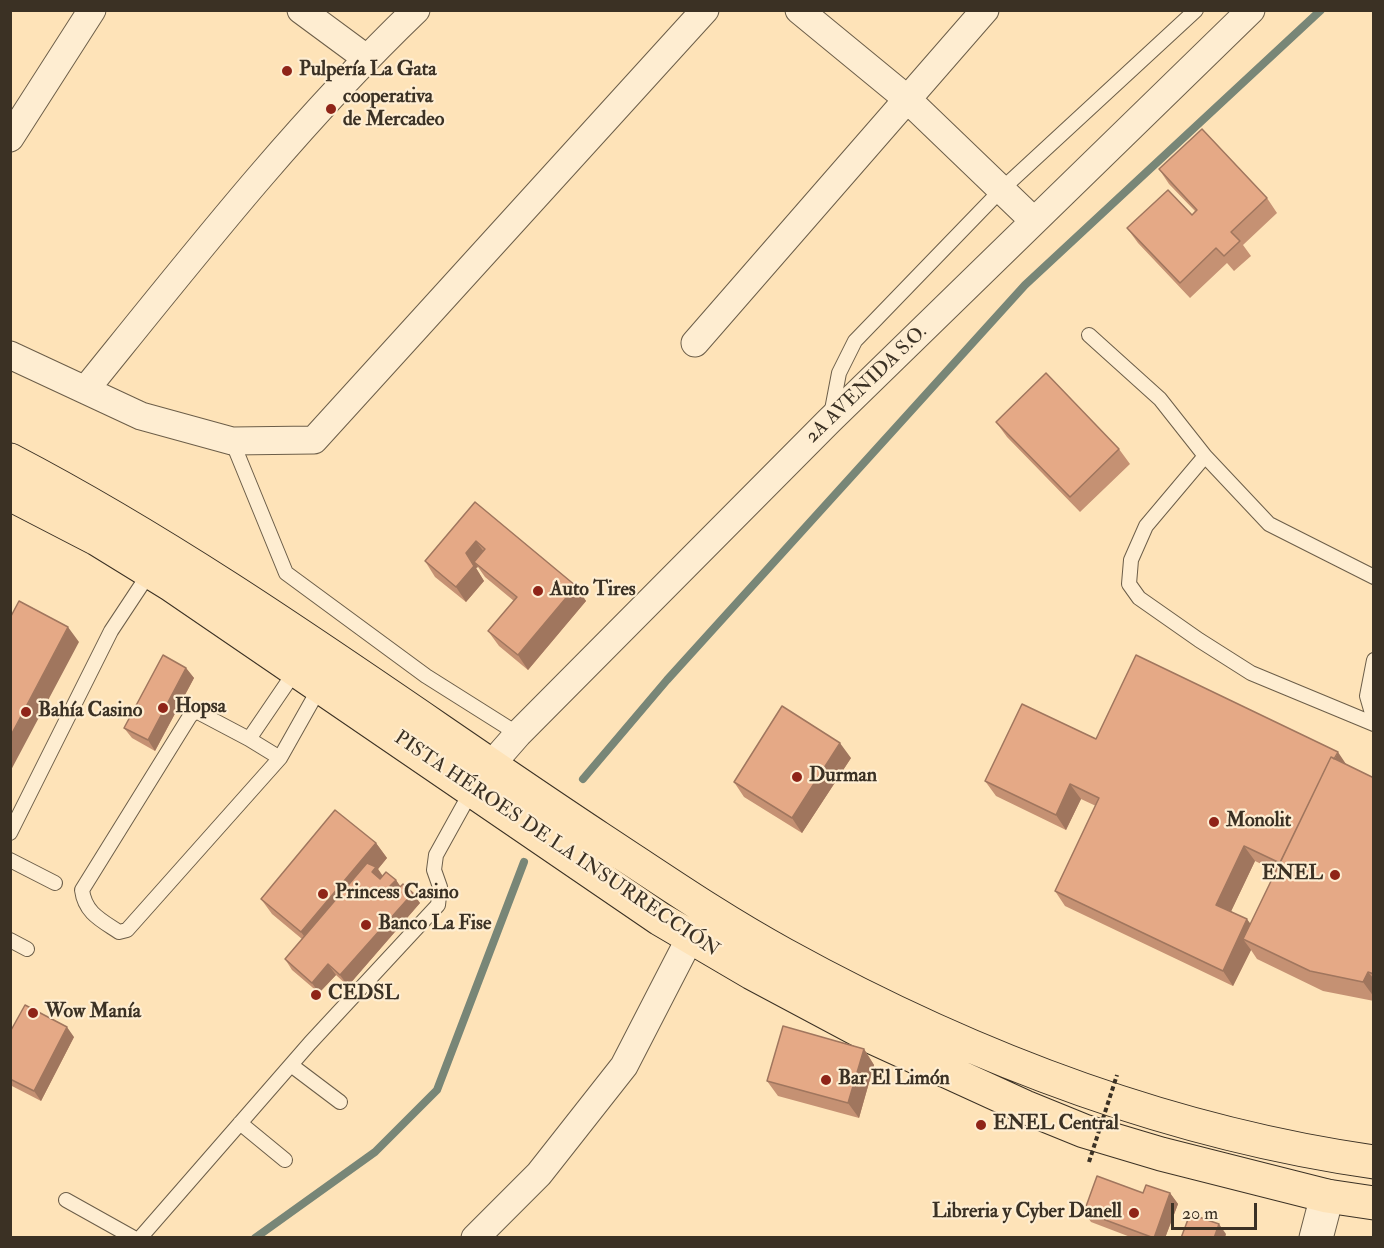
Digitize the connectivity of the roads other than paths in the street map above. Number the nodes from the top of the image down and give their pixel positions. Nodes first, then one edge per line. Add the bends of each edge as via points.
1 (92, 10) edge
2 (301, 10) edge
3 (416, 10) edge
4 (705, 10) edge
5 (799, 10) edge
6 (985, 10) edge
7 (1196, 10) edge
8 (1251, 10) edge
9 (366, 58) junction
10 (906, 98) junction
11 (10, 138) edge
12 (1001, 190) junction
13 (1034, 221) junction
14 (1089, 335) dead end
15 (695, 343) dead end
16 (10, 355) edge
17 (86, 389) junction
18 (829, 421) junction
19 (232, 441) junction
20 (1205, 456) junction
21 (10, 460) edge
22 (10, 494) edge
23 (150, 572) junction
24 (1374, 577) edge
25 (1374, 660) edge
26 (308, 678) junction
27 (1374, 722) edge
28 (518, 734) junction
29 (249, 739) junction
30 (280, 758) junction
31 (481, 778) junction
32 (10, 833) edge
33 (10, 860) edge
34 (55, 883) dead end
35 (691, 936) junction
36 (10, 940) edge
37 (27, 949) dead end
38 (291, 1065) junction
39 (340, 1102) dead end
40 (240, 1123) junction
41 (285, 1160) dead end
42 (1374, 1162) edge
43 (1327, 1196) junction
44 (66, 1200) dead end
45 (1374, 1203) edge
46 (135, 1238) edge
47 (140, 1238) edge
48 (476, 1238) edge
49 (1316, 1238) edge

1 - 11 street
2 - 9 street
3 - 9 street
4 - 19 street via 314,440
5 - 10 street
6 - 10 street
7 - 12 lane
8 - 13 street, 2A AVENIDA S.O.
9 - 17 street via 214,231
10 - 12 street
10 - 15 street
12 - 13 street
12 - 18 lane via 855,341 839,373
13 - 18 street, 2A AVENIDA S.O.
14 - 20 lane via 1160,399
16 - 17 street
17 - 19 street via 141,416
18 - 28 street, 2A AVENIDA S.O.
19 - 28 lane via 286,573 426,676
20 - 24 lane via 1269,525
20 - 27 lane via 1146,526 1131,560 1129,584 1139,597 1251,673
21 - 31 main road, PISTA HÉROES DE LA INSURRECCIÓN via 104,510 299,636
22 - 23 main road, PISTA HÉROES DE LA INSURRECCIÓN via 97,539
23 - 26 main road, PISTA HÉROES DE LA INSURRECCIÓN
23 - 32 lane via 111,631
25 - 27 lane via 1367,696
26 - 29 lane
26 - 30 lane
26 - 31 main road, PISTA HÉROES DE LA INSURRECCIÓN
28 - 31 street, 2A AVENIDA S.O.
29 - 30 lane
29 - 30 lane via 196,711 190,716 82,890 92,915 119,932 127,930
31 - 35 main road, PISTA HÉROES DE LA INSURRECCIÓN via 660,919
31 - 38 lane via 436,855 438,904
31 - 42 main road, PISTA HÉROES DE LA INSURRECCIÓN via 782,954 1010,1064 1189,1125
33 - 34 lane
35 - 43 main road, PISTA HÉROES DE LA INSURRECCIÓN via 872,1037 1025,1107 1084,1131 1161,1154
35 - 48 street via 624,1066 539,1174
36 - 37 lane
38 - 39 lane
38 - 40 lane
40 - 41 lane
40 - 47 lane
43 - 45 main road, PISTA HÉROES DE LA INSURRECCIÓN
43 - 49 street
44 - 46 lane

